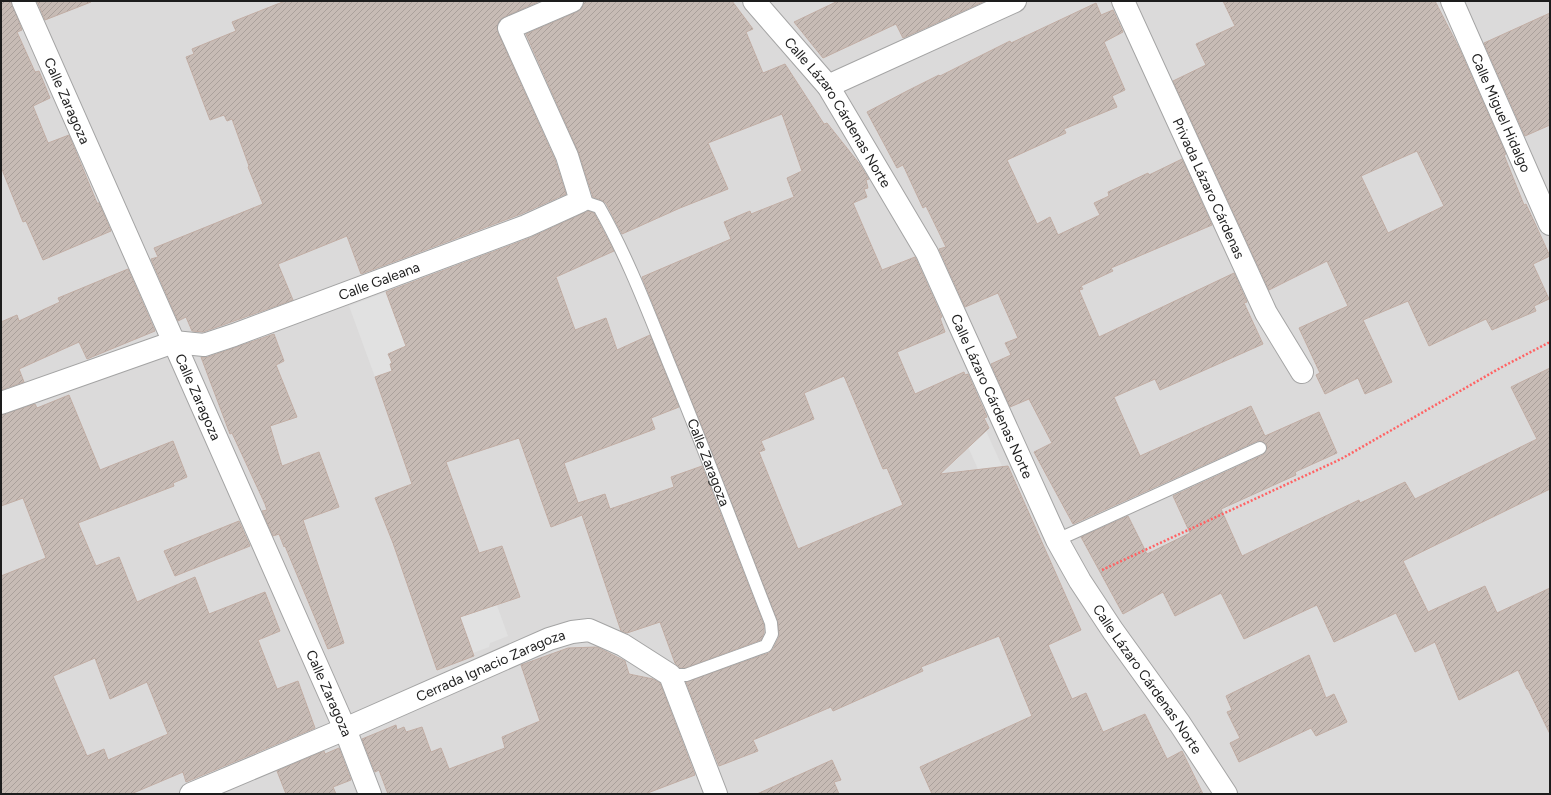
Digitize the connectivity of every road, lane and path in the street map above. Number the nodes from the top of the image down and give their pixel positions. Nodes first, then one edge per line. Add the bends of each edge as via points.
1 (22, 1) edge
2 (572, 1) edge
3 (754, 1) edge
4 (1015, 1) edge
5 (1123, 1) edge
6 (1452, 1) edge
7 (828, 86) junction
8 (581, 201) junction
9 (1550, 224) edge
10 (174, 342) junction
11 (1550, 342) edge
12 (1302, 372) dead end
13 (1, 403) edge
14 (1260, 448) dead end
15 (1057, 540) junction
16 (1080, 581) junction
17 (670, 675) junction
18 (345, 730) junction
19 (191, 794) edge
20 (370, 794) edge
21 (716, 794) edge
22 (1226, 794) edge

1 - 10 street, Calle Zaragoza
2 - 8 street via 509,28 568,156
3 - 7 street, Calle Lázaro Cárdenas Norte
4 - 7 street
5 - 12 street, Privada Lázaro Cárdenas via 1266,313
6 - 9 street, Calle Miguel Hidalgo
7 - 15 street, Calle Lázaro Cárdenas Norte via 927,253
8 - 10 street, Calle Galeana via 526,226 234,335 204,345
8 - 17 lane, Calle Zaragoza via 599,207 638,287 771,623 772,634 766,646 686,675
10 - 13 street
10 - 18 street, Calle Zaragoza
11 - 16 path via 1502,366 1341,459
14 - 15 lane
15 - 16 street, Calle Lázaro Cárdenas Norte
16 - 22 street, Calle Lázaro Cárdenas Norte
17 - 18 street, Cerrada Ignacio Zaragoza via 623,645 589,630 572,632 549,639
17 - 21 street
18 - 19 street, Cerrada Ignacio Zaragoza
18 - 20 street, Calle Zaragoza

